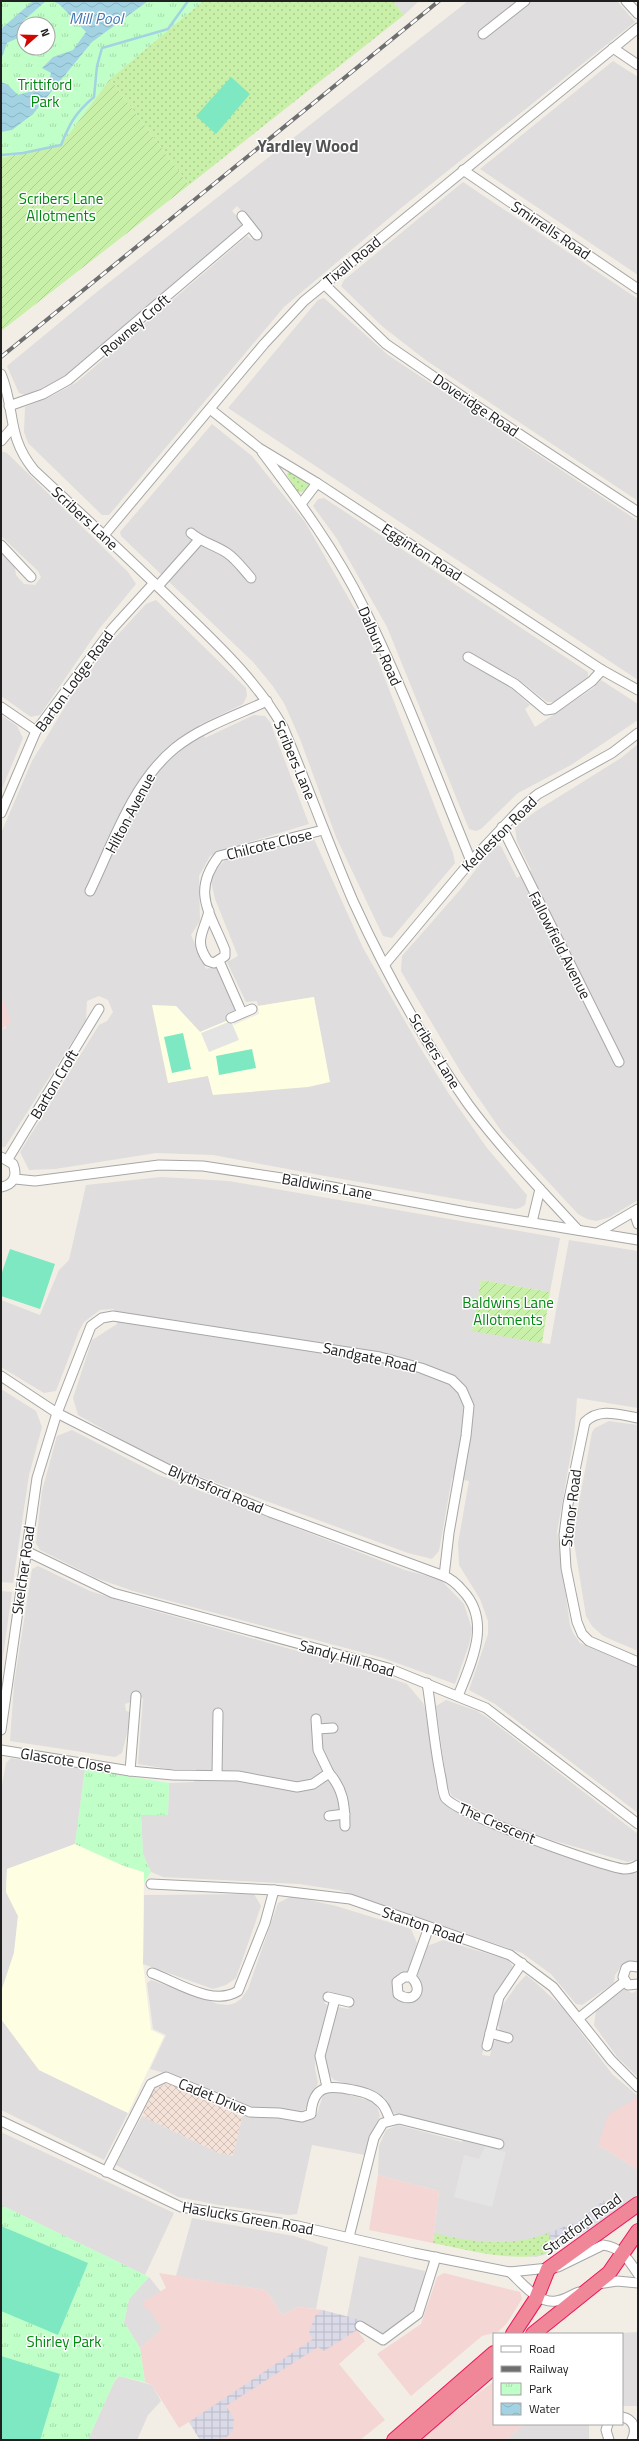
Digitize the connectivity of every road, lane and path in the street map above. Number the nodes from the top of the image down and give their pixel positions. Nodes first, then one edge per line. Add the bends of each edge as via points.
1 (626, 1) edge
2 (520, 3) edge
3 (638, 14) edge
4 (638, 28) edge
5 (483, 34) dead end
6 (613, 48) junction
7 (638, 65) edge
8 (463, 170) junction
9 (242, 216) dead end
10 (249, 226) junction
11 (257, 235) dead end
12 (324, 284) junction
13 (638, 289) edge
14 (1, 374) edge
15 (9, 406) junction
16 (210, 409) junction
17 (12, 428) junction
18 (1, 441) edge
19 (259, 448) junction
20 (316, 483) junction
21 (301, 504) junction
22 (638, 512) edge
23 (191, 533) dead end
24 (104, 535) junction
25 (199, 540) junction
26 (1, 545) edge
27 (31, 577) dead end
28 (251, 578) dead end
29 (156, 584) junction
30 (468, 657) dead end
31 (602, 670) junction
32 (638, 690) edge
33 (267, 701) junction
34 (1, 707) edge
35 (36, 731) junction
36 (638, 733) edge
37 (1, 813) edge
38 (502, 827) junction
39 (323, 830) junction
40 (471, 861) junction
41 (90, 891) dead end
42 (209, 912) junction
43 (219, 961) junction
44 (385, 964) junction
45 (99, 1009) dead end
46 (252, 1009) dead end
47 (242, 1013) junction
48 (231, 1018) dead end
49 (619, 1062) dead end
50 (4, 1158) edge
51 (15, 1178) junction
52 (1, 1187) edge
53 (540, 1189) junction
54 (636, 1210) edge
55 (532, 1222) junction
56 (638, 1224) edge
57 (578, 1230) junction
58 (597, 1232) junction
59 (638, 1240) edge
60 (1, 1376) edge
61 (57, 1413) junction
62 (638, 1418) edge
63 (26, 1551) junction
64 (444, 1576) junction
65 (638, 1662) edge
66 (427, 1683) junction
67 (136, 1696) dead end
68 (458, 1696) junction
69 (218, 1713) dead end
70 (316, 1719) dead end
71 (333, 1728) dead end
72 (317, 1729) junction
73 (1, 1730) edge
74 (1, 1750) edge
75 (130, 1771) junction
76 (329, 1773) junction
77 (217, 1775) junction
78 (345, 1814) junction
79 (329, 1816) dead end
80 (638, 1824) edge
81 (345, 1826) dead end
82 (638, 1865) edge
83 (151, 1884) dead end
84 (274, 1890) junction
85 (430, 1927) junction
86 (522, 1962) junction
87 (638, 1967) edge
88 (152, 1973) dead end
89 (411, 1977) dead end
90 (624, 1982) junction
91 (638, 1984) edge
92 (349, 2002) dead end
93 (579, 2018) junction
94 (490, 2033) junction
95 (508, 2038) dead end
96 (487, 2046) dead end
97 (327, 2087) junction
98 (638, 2087) edge
99 (390, 2120) junction
100 (1, 2121) edge
101 (499, 2144) dead end
102 (106, 2172) junction
103 (638, 2204) edge
104 (638, 2231) edge
105 (349, 2237) junction
106 (623, 2252) junction
107 (436, 2257) junction
108 (548, 2269) junction
109 (510, 2272) junction
110 (638, 2274) edge
111 (638, 2283) edge
112 (594, 2286) junction
113 (536, 2297) junction
114 (360, 2326) dead end
115 (514, 2333) edge
116 (534, 2333) edge
117 (493, 2354) edge
118 (493, 2368) edge
119 (630, 2418) edge
120 (608, 2425) edge
121 (394, 2440) edge
122 (409, 2440) edge
123 (608, 2440) edge
124 (632, 2440) edge

1 - 3 street
2 - 5 street
4 - 6 street, Tixall Road
6 - 7 street
6 - 8 street, Tixall Road
8 - 12 street, Tixall Road
8 - 13 street, Smirrells Road
9 - 10 street
10 - 11 street
10 - 15 street, Rowney Croft via 68,380 43,394
12 - 16 street, Tixall Road via 264,344
12 - 22 street, Doveridge Road via 386,344
14 - 15 street, Scribers Lane
15 - 17 street, Scribers Lane
16 - 19 street, Egginton Road
16 - 24 street, Tixall Road
17 - 18 street
17 - 24 street, Scribers Lane via 22,456 34,470
19 - 20 street, Egginton Road
19 - 21 street, Dalbury Road
20 - 21 street
20 - 31 street, Egginton Road
21 - 40 street, Dalbury Road via 363,605
23 - 25 street
24 - 29 street, Scribers Lane
25 - 28 street via 212,544 229,555
25 - 29 street, Barton Lodge Road
26 - 27 street
29 - 33 street, Scribers Lane via 244,670
29 - 35 street, Barton Lodge Road via 112,629
30 - 31 street via 515,684 546,710 553,709 581,690
31 - 32 street, Egginton Road
33 - 39 street, Scribers Lane via 283,726
33 - 41 street, Hilton Avenue via 195,734 158,764 142,785
34 - 35 street
35 - 37 street, Barton Lodge Road
36 - 38 street, Kedleston Road via 612,753 538,794
38 - 40 street, Kedleston Road
38 - 49 street, Fallowfield Avenue
39 - 42 street, Chilcote Close via 220,856 209,870 203,885
39 - 44 street, Scribers Lane via 354,902
40 - 44 street, Kedleston Road
42 - 43 street, Chilcote Close via 225,950 226,956
42 - 43 street via 199,942 208,962
43 - 47 street
44 - 53 street, Scribers Lane via 468,1104 492,1136
45 - 50 street, Barton Croft
46 - 47 street
47 - 48 street
50 - 51 street via 15,1169
51 - 52 street via 10,1184
51 - 55 street, Baldwins Lane via 35,1181 160,1165 203,1166
53 - 55 street
53 - 57 street, Scribers Lane
54 - 56 street
54 - 58 street
55 - 57 street, Baldwins Lane
57 - 58 street, Baldwins Lane
58 - 59 street, Baldwins Lane
60 - 61 street, Blythsford Road
61 - 63 street, Skelcher Road via 37,1478
61 - 64 street, Blythsford Road via 175,1473 270,1512
61 - 64 street, Sandgate Road via 91,1326 105,1317 150,1321 380,1357 452,1380 462,1390 469,1406
62 - 65 street, Stonor Road via 605,1413 597,1414 585,1422 564,1535 566,1568 577,1622 582,1634 588,1641
63 - 66 street, Sandy Hill Road via 112,1593 388,1668
63 - 73 street, Skelcher Road
64 - 68 street via 468,1595 478,1622 476,1648
66 - 68 street, Sandy Hill Road
66 - 82 street, The Crescent via 445,1797 451,1804 487,1822 580,1856 624,1869
67 - 75 street, Glascote Close
68 - 80 street, Sandy Hill Road via 486,1708
69 - 77 street
70 - 72 street
71 - 72 street
72 - 76 street via 318,1750
74 - 75 street, Glascote Close
75 - 77 street, Glascote Close via 173,1775
76 - 77 street, Glascote Close via 313,1784 298,1787 238,1776
76 - 78 street via 339,1785
78 - 79 street
78 - 81 street
83 - 84 street, Stanton Road
84 - 85 street, Stanton Road via 350,1899
84 - 88 street via 265,1923 238,1991 228,1996 211,1995
85 - 86 street, Stanton Road via 510,1955
85 - 89 street
86 - 93 street, Stanton Road via 553,1987
86 - 94 street via 499,1997
87 - 90 street via 626,1968 623,1972
90 - 91 street via 633,1986
90 - 93 street
92 - 97 street via 332,1998 320,2056
93 - 98 street, Stanton Road via 611,2060
94 - 95 street
94 - 96 street
97 - 99 street via 368,2094 380,2101
97 - 102 street, Cadet Drive via 315,2098 311,2114 302,2117 250,2112 166,2077 159,2079 151,2084
99 - 101 street via 419,2123
99 - 105 street via 383,2123 374,2138
100 - 102 street, Haslucks Green Road
102 - 105 street, Haslucks Green Road via 181,2207
103 - 108 highway, Stratford Road
104 - 106 highway
105 - 107 street, Haslucks Green Road
106 - 108 street, Haslucks Green Road via 603,2245 558,2268
106 - 110 street
106 - 112 highway via 609,2273
107 - 109 street, Haslucks Green Road
107 - 114 street via 418,2314 383,2340
108 - 109 street, Haslucks Green Road
108 - 113 highway, Stratford Road
109 - 113 street
111 - 112 street via 617,2281
112 - 113 street via 554,2302
112 - 116 highway
113 - 115 highway, Stratford Road
117 - 121 highway
118 - 122 highway
119 - 124 street via 635,2432
120 - 123 street

